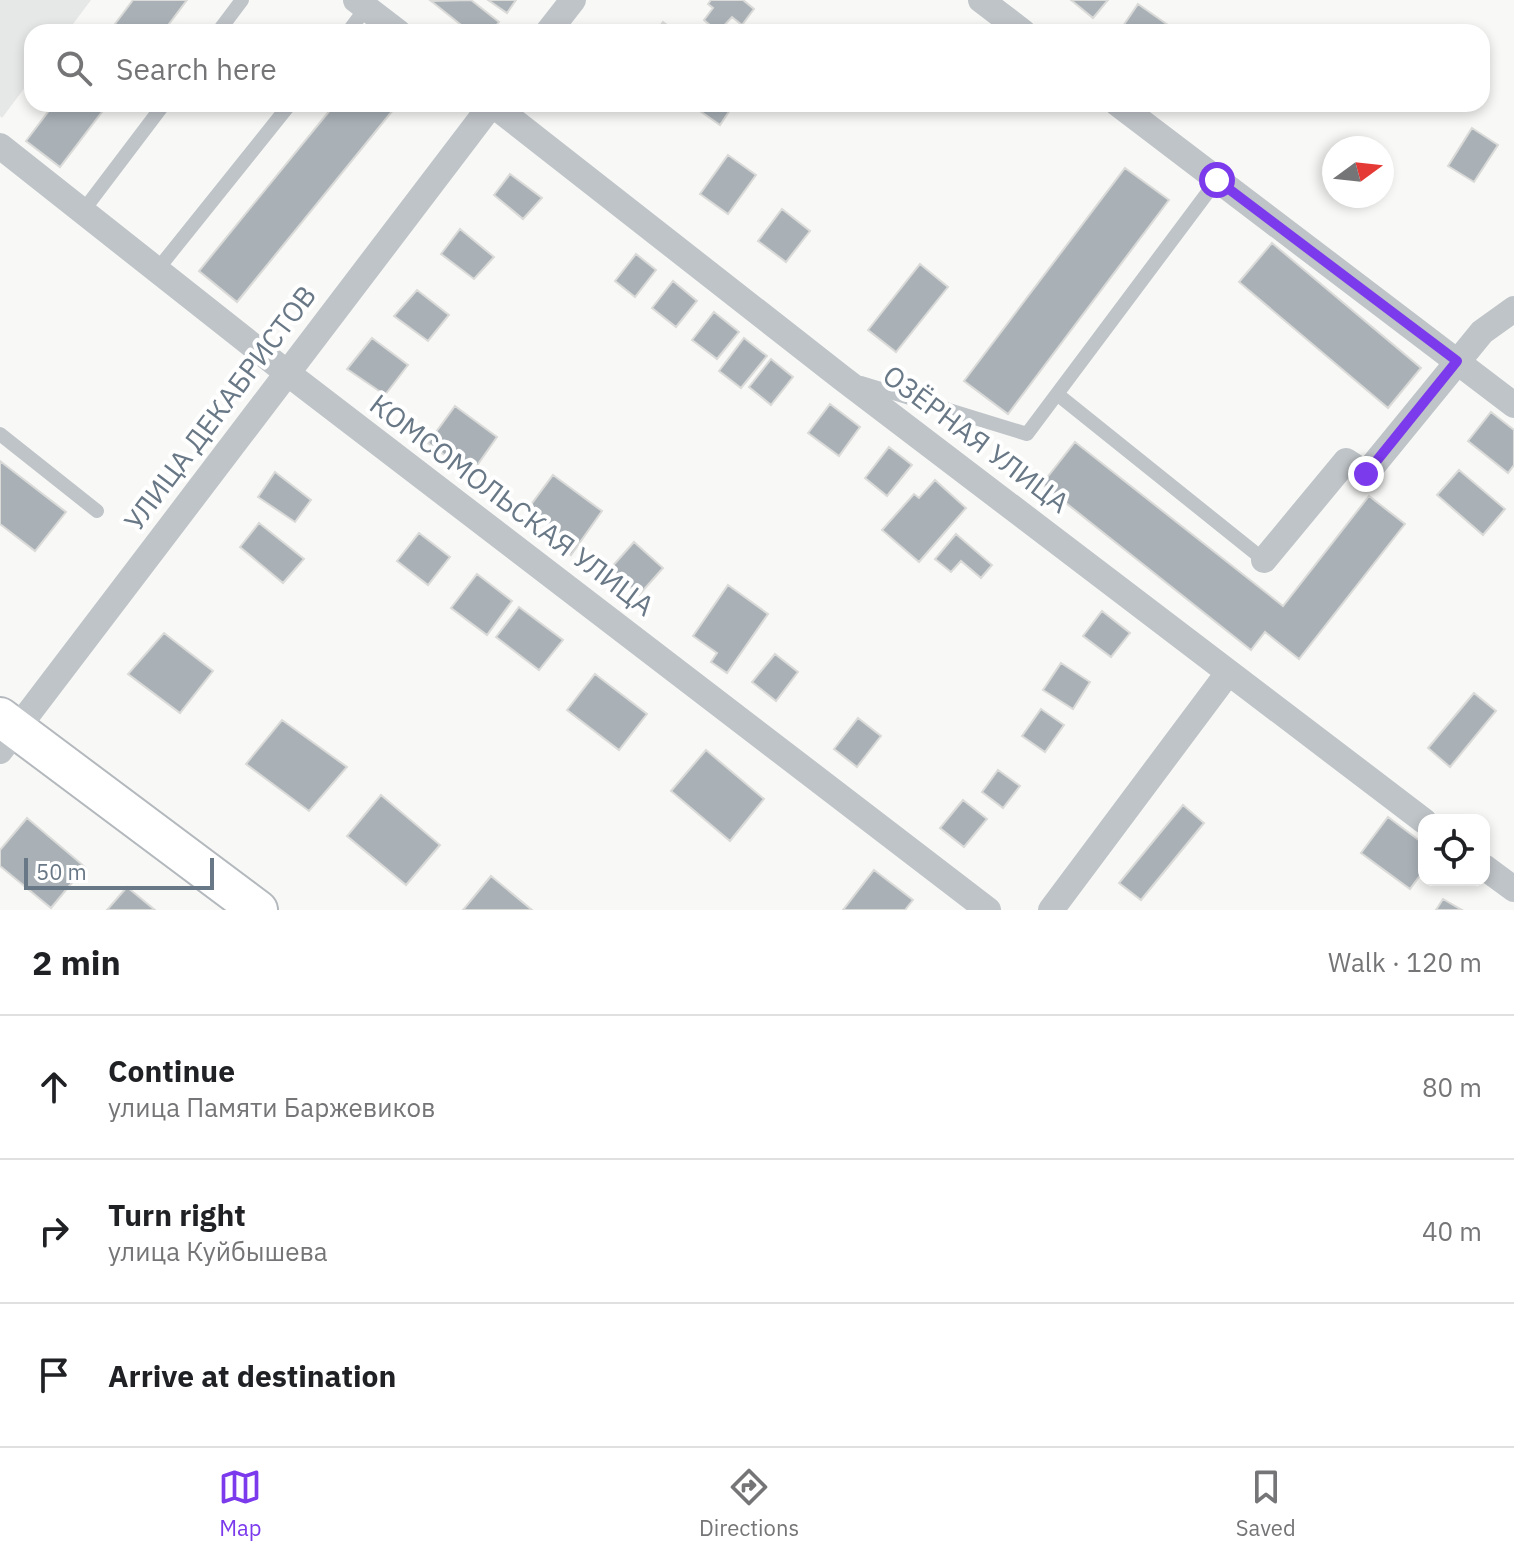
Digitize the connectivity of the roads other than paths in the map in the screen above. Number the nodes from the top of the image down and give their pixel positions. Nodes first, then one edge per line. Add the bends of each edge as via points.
1 (242, 0) edge
2 (573, 0) edge
3 (981, 0) edge
4 (361, 4) edge
5 (224, 24) edge
6 (352, 24) edge
7 (387, 24) edge
8 (554, 24) edge
9 (1012, 24) edge
10 (158, 112) edge
11 (284, 112) edge
12 (486, 112) edge
13 (502, 112) edge
14 (1128, 112) edge
15 (0, 146) edge
16 (1217, 180) junction
17 (83, 211) junction
18 (157, 270) junction
19 (1514, 309) edge
20 (1457, 361) junction
21 (286, 372) junction
22 (842, 378) junction
23 (1057, 394) junction
24 (1514, 405) edge
25 (0, 434) edge
26 (97, 511) dead end
27 (1264, 560) joint
28 (1228, 673) junction
29 (6, 732) edge
30 (1418, 816) edge
31 (1490, 871) edge
32 (1514, 889) edge
33 (258, 910) edge
34 (988, 910) edge
35 (1051, 910) edge

1 - 5 lane
2 - 8 street
3 - 9 street
4 - 6 lane
4 - 7 street
10 - 17 lane
11 - 18 lane
12 - 21 street, УЛИЦА ДЕКАБРИСТОВ
13 - 22 street, ОЗЁРНАЯ УЛИЦА
14 - 16 street
15 - 17 street, КОМСОМОЛЬСКАЯ УЛИЦА
16 - 20 street
16 - 23 lane
17 - 18 street, КОМСОМОЛЬСКАЯ УЛИЦА
18 - 21 street, КОМСОМОЛЬСКАЯ УЛИЦА
19 - 20 street via 1482,332
20 - 24 street
20 - 27 street via 1366,474 1346,461
21 - 29 street, УЛИЦА ДЕКАБРИСТОВ
21 - 34 street, КОМСОМОЛЬСКАЯ УЛИЦА
22 - 23 lane via 1027,434
22 - 28 street, ОЗЁРНАЯ УЛИЦА
23 - 27 lane
25 - 26 lane
28 - 30 street, ОЗЁРНАЯ УЛИЦА
28 - 35 street
29 - 33 main road
31 - 32 street

